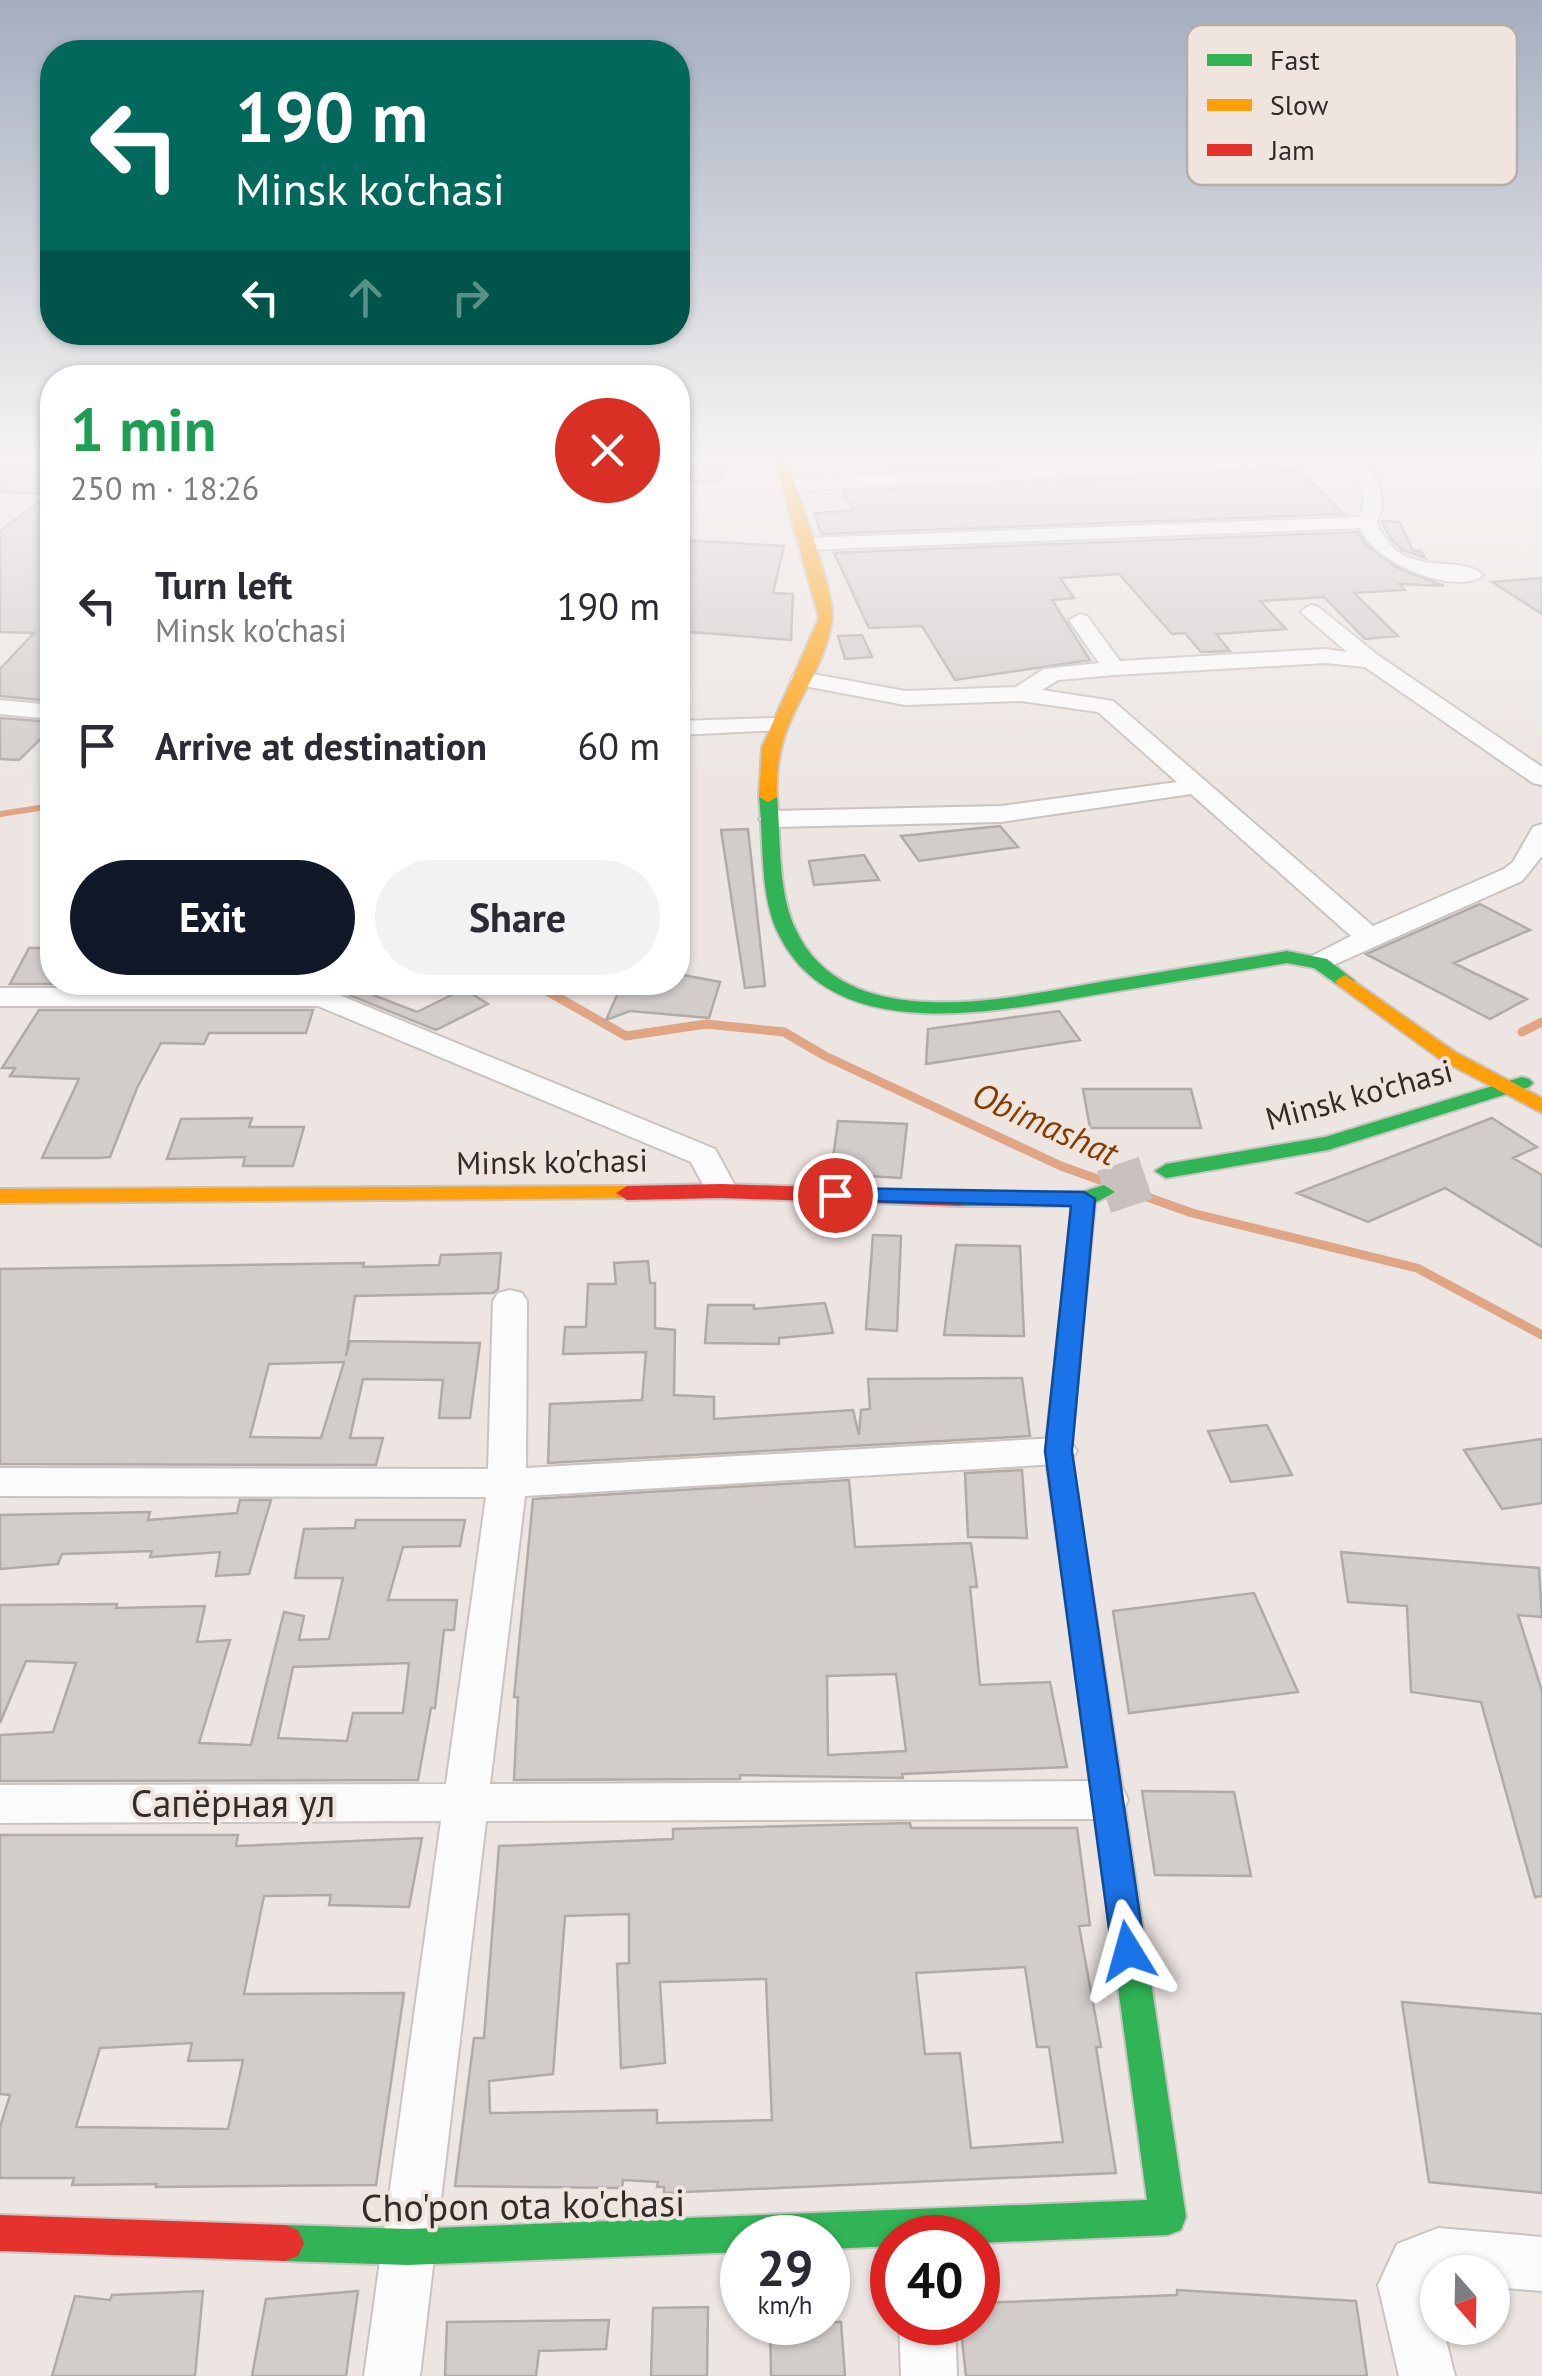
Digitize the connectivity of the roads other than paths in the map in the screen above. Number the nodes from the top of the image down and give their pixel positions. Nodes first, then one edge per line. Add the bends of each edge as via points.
1 (814, 567) edge
2 (1420, 567) edge
3 (1473, 575) dead end
4 (1312, 611) dead end
5 (1080, 620) dead end
6 (1371, 661) junction
7 (1114, 668) junction
8 (802, 679) junction
9 (1020, 694) junction
10 (0, 707) edge
11 (40, 711) edge
12 (774, 725) junction
13 (690, 728) edge
14 (1542, 778) edge
15 (1197, 786) junction
16 (772, 820) junction
17 (1542, 832) edge
18 (1371, 939) junction
19 (1320, 963) junction
20 (0, 997) edge
21 (1542, 1074) edge
22 (1509, 1089) junction
23 (1542, 1107) edge
24 (1166, 1171) tunnel mouth
25 (722, 1191) junction
26 (0, 1196) edge
27 (510, 1302) dead end
28 (1058, 1451) junction
29 (0, 1482) edge
30 (507, 1483) junction
31 (1106, 1800) junction
32 (467, 1803) junction
33 (0, 1804) edge
34 (1000, 2228) edge
35 (0, 2233) edge
36 (870, 2234) edge
37 (408, 2247) junction
38 (1542, 2264) edge
39 (928, 2345) edge
40 (392, 2376) edge
41 (929, 2376) edge
42 (1427, 2376) edge

1 - 8 street via 828,614
2 - 3 street
4 - 6 street
5 - 7 street
6 - 7 street via 1325,656
6 - 14 street
7 - 9 street via 1052,674
8 - 9 street via 905,698
8 - 12 street
9 - 15 street via 1112,710
10 - 11 street
12 - 13 street
12 - 16 street via 765,776
15 - 16 street via 1002,814
15 - 18 street
16 - 19 street via 785,930 795,947 842,988 884,1003 985,1008 1255,960
17 - 18 street via 1512,875
18 - 19 street
19 - 22 street via 1448,1056
20 - 25 street via 322,997 704,1156
21 - 22 street, Minsk ko'chasi
22 - 23 street
22 - 24 street, Minsk ko'chasi via 1328,1144
25 - 26 street, Minsk ko'chasi
25 - 28 street, Minsk ko'chasi via 1094,1196
27 - 30 street
28 - 30 street
28 - 31 street
29 - 30 street
30 - 32 street
31 - 32 street, Сапёрная ул
31 - 34 street, Cho'pon ota ko'chasi via 1168,2217
32 - 33 street, Сапёрная ул
32 - 37 street
35 - 37 street, Cho'pon ota ko'chasi
36 - 37 street, Cho'pon ota ko'chasi
37 - 40 street
38 - 42 street via 1438,2256 1416,2263 1405,2285
39 - 41 street

